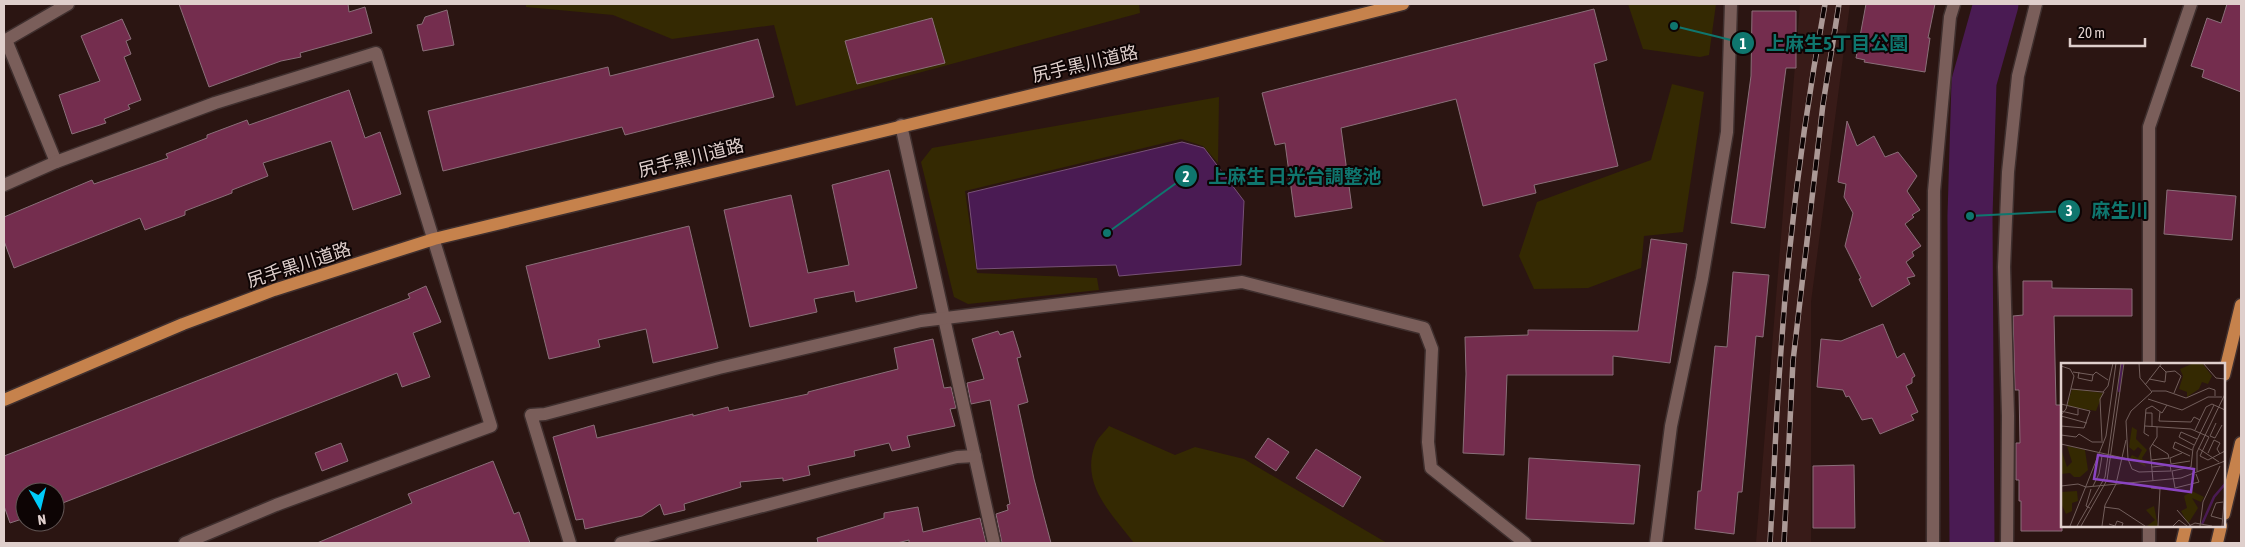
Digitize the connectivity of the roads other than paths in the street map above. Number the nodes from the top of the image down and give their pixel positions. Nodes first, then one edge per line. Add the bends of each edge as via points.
1 (68, 4) edge
2 (1403, 4) edge
3 (1731, 4) edge
4 (1954, 4) edge
5 (2036, 4) edge
6 (2191, 4) edge
7 (901, 125) junction
8 (56, 162) junction
9 (4, 185) edge
10 (434, 239) junction
11 (2241, 304) edge
12 (943, 319) junction
13 (2149, 363) edge
14 (2225, 371) edge
15 (4, 400) edge
16 (2241, 443) edge
17 (975, 456) junction
18 (2225, 510) edge
19 (2149, 527) edge
20 (2186, 527) edge
21 (2221, 527) edge
22 (185, 543) edge
23 (570, 543) edge
24 (621, 543) edge
25 (994, 543) edge
26 (1525, 543) edge
27 (1656, 543) edge
28 (1933, 543) edge
29 (2007, 543) edge
30 (2149, 543) edge
31 (2182, 543) edge
32 (2217, 543) edge

1 - 8 street via 6,40
2 - 7 main road, 尻手黒川道路
3 - 27 street via 1728,132 1671,426
4 - 28 street via 1950,17 1934,191
5 - 29 street via 2018,76 2008,172 2004,267
6 - 13 street via 2150,127
7 - 10 main road, 尻手黒川道路
7 - 12 street
8 - 9 street
8 - 10 street via 215,103 376,53
10 - 15 main road, 尻手黒川道路 via 274,290 183,324
10 - 22 street via 492,426 276,505
11 - 14 main road
12 - 17 street
12 - 23 street via 820,344 531,415
12 - 26 street via 1242,282 1424,328 1432,348 1428,442 1431,468
16 - 18 main road
17 - 24 street via 847,484
17 - 25 street
19 - 30 street
20 - 31 main road
21 - 32 main road

